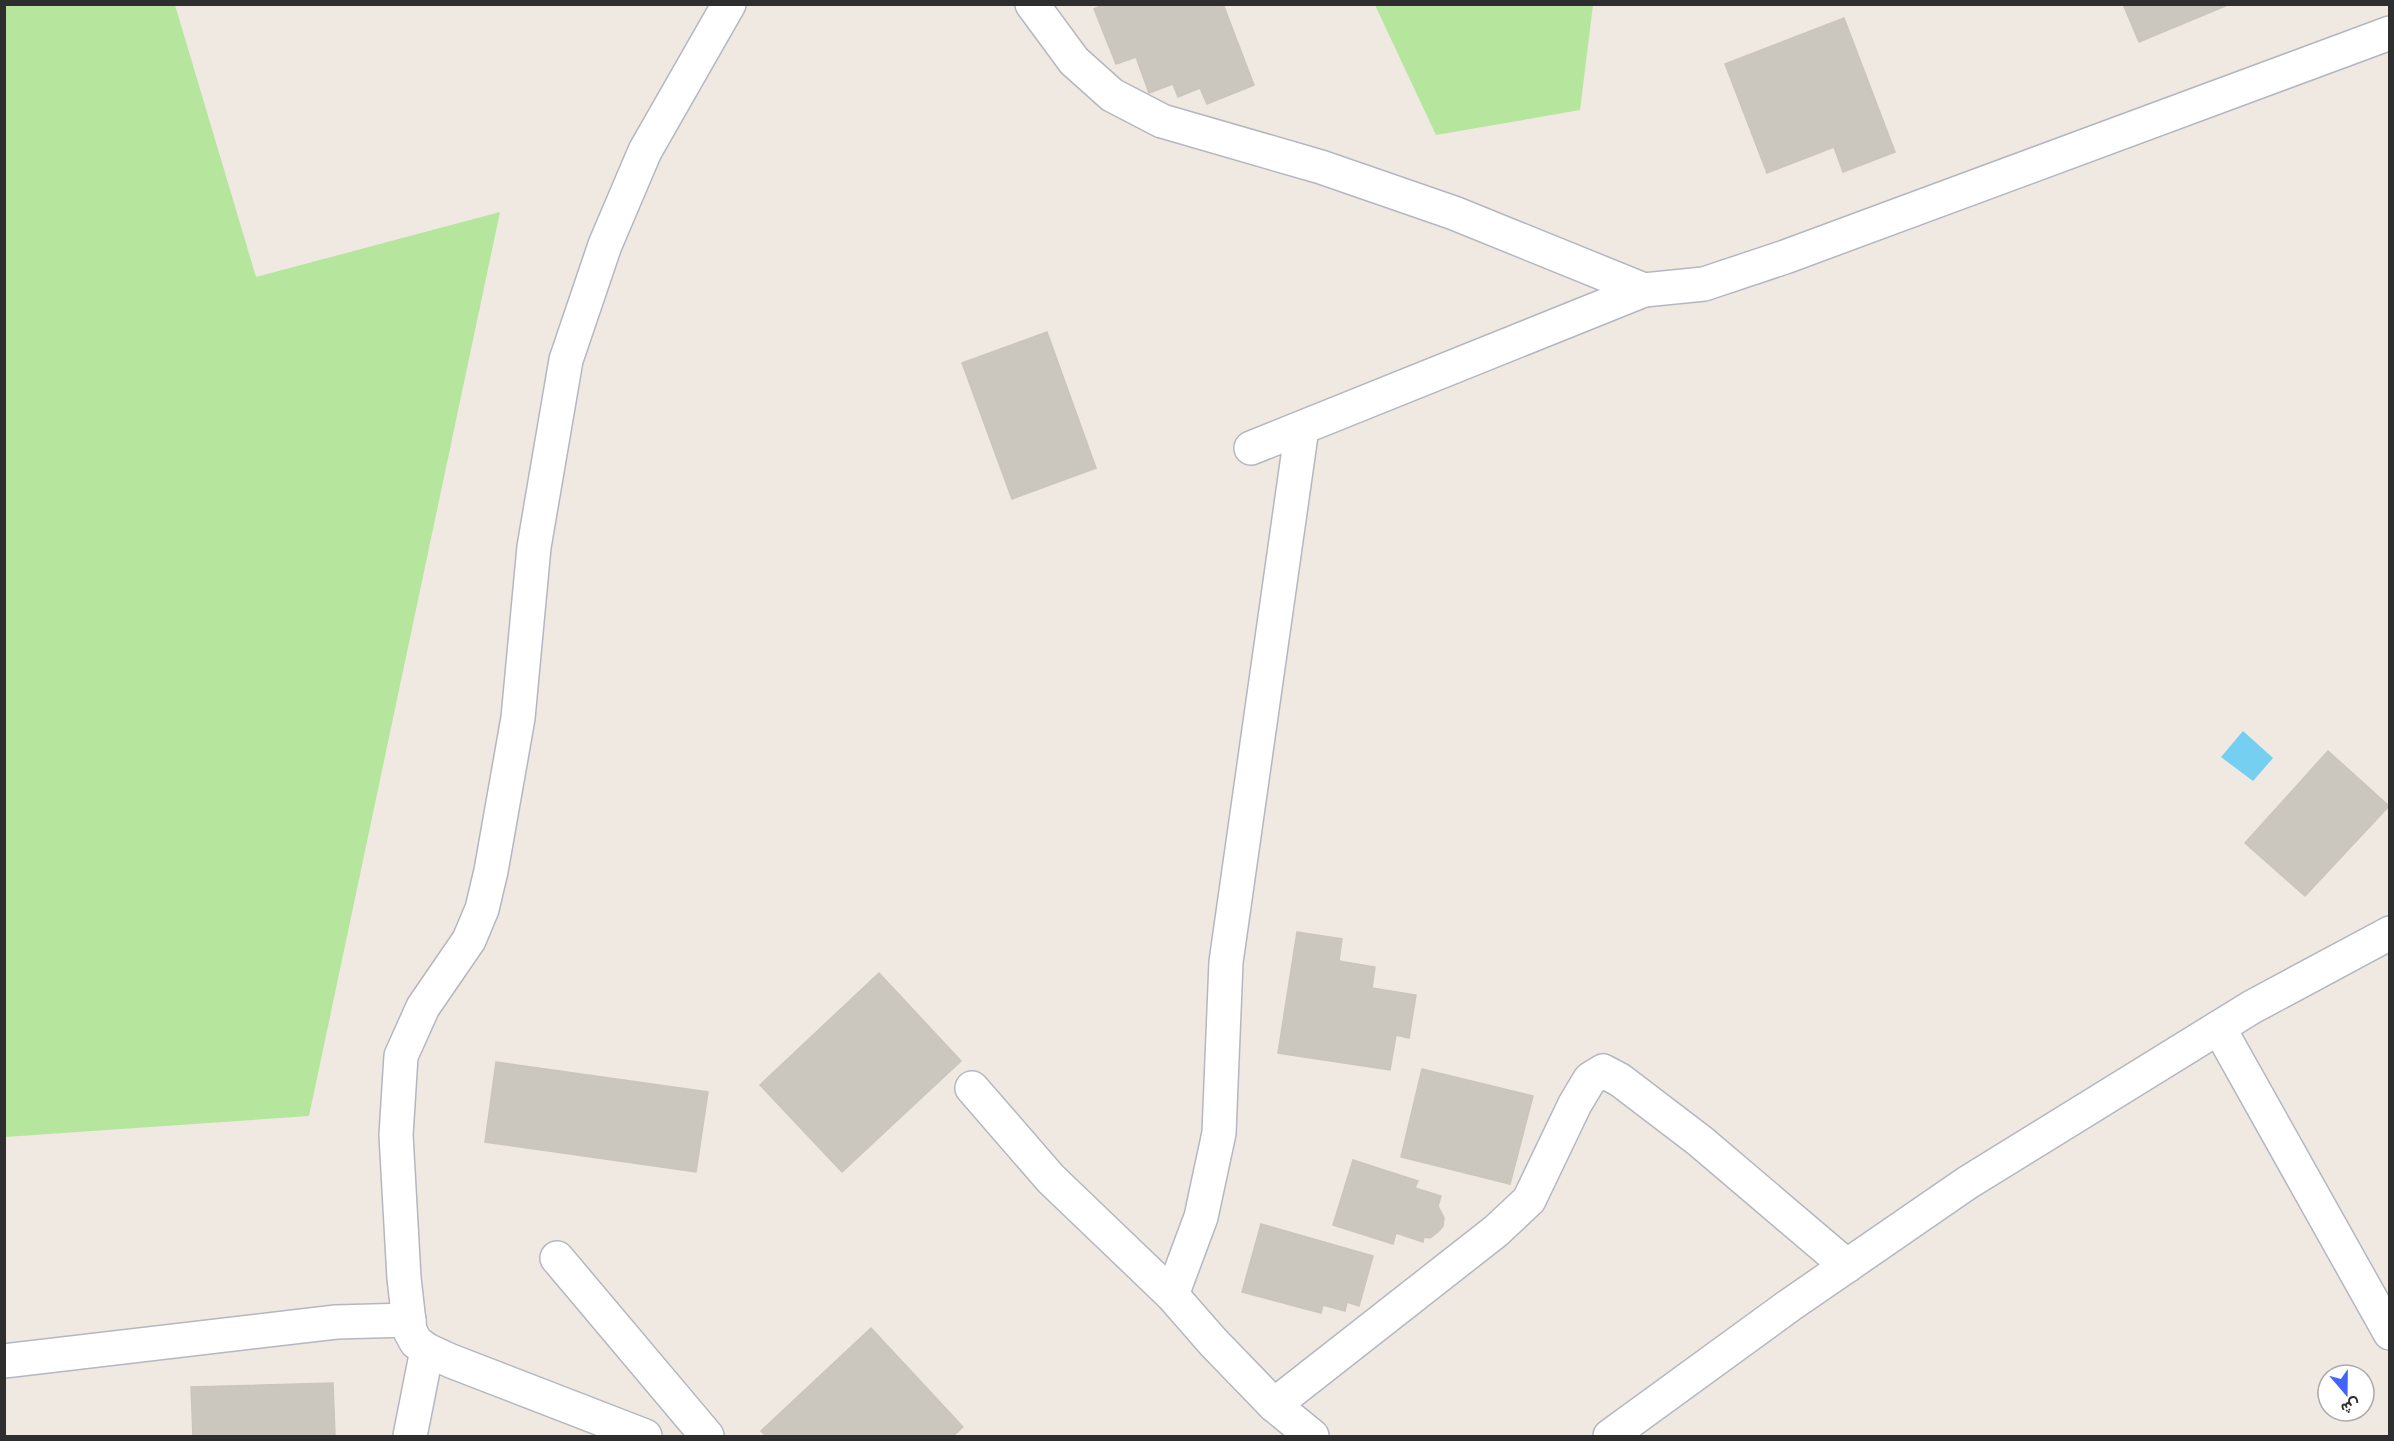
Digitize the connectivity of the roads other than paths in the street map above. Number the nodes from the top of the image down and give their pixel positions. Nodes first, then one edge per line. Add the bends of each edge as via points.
1 (729, 4) edge
2 (1032, 4) edge
3 (2390, 33) edge
4 (1644, 290) junction
5 (1302, 428) junction
6 (1251, 448) dead end
7 (2390, 933) edge
8 (2219, 1028) junction
9 (972, 1088) dead end
10 (557, 1258) dead end
11 (1847, 1266) junction
12 (1172, 1295) junction
13 (409, 1320) junction
14 (2390, 1334) edge
15 (427, 1350) junction
16 (4, 1361) edge
17 (1274, 1405) junction
18 (410, 1437) edge
19 (645, 1437) edge
20 (707, 1437) edge
21 (1312, 1437) edge
22 (1610, 1437) edge

1 - 13 street via 645,151 605,245 566,360 534,547 518,718 489,881 469,940 423,1007 401,1056 396,1135
2 - 4 street via 1074,61 1112,94 1162,121 1321,166 1454,213
3 - 4 street via 1785,257 1704,284
4 - 5 street
5 - 6 street
5 - 12 street via 1226,962 1219,1133 1201,1217
7 - 8 street
8 - 11 street via 1967,1183
8 - 14 street
9 - 12 street via 1051,1179
10 - 20 street
11 - 17 street via 1700,1141 1603,1071 1590,1079 1575,1104 1529,1200 1496,1231
11 - 22 street
12 - 17 street
13 - 15 street via 416,1342
13 - 16 street via 336,1322
15 - 18 street
15 - 19 street
17 - 21 street

